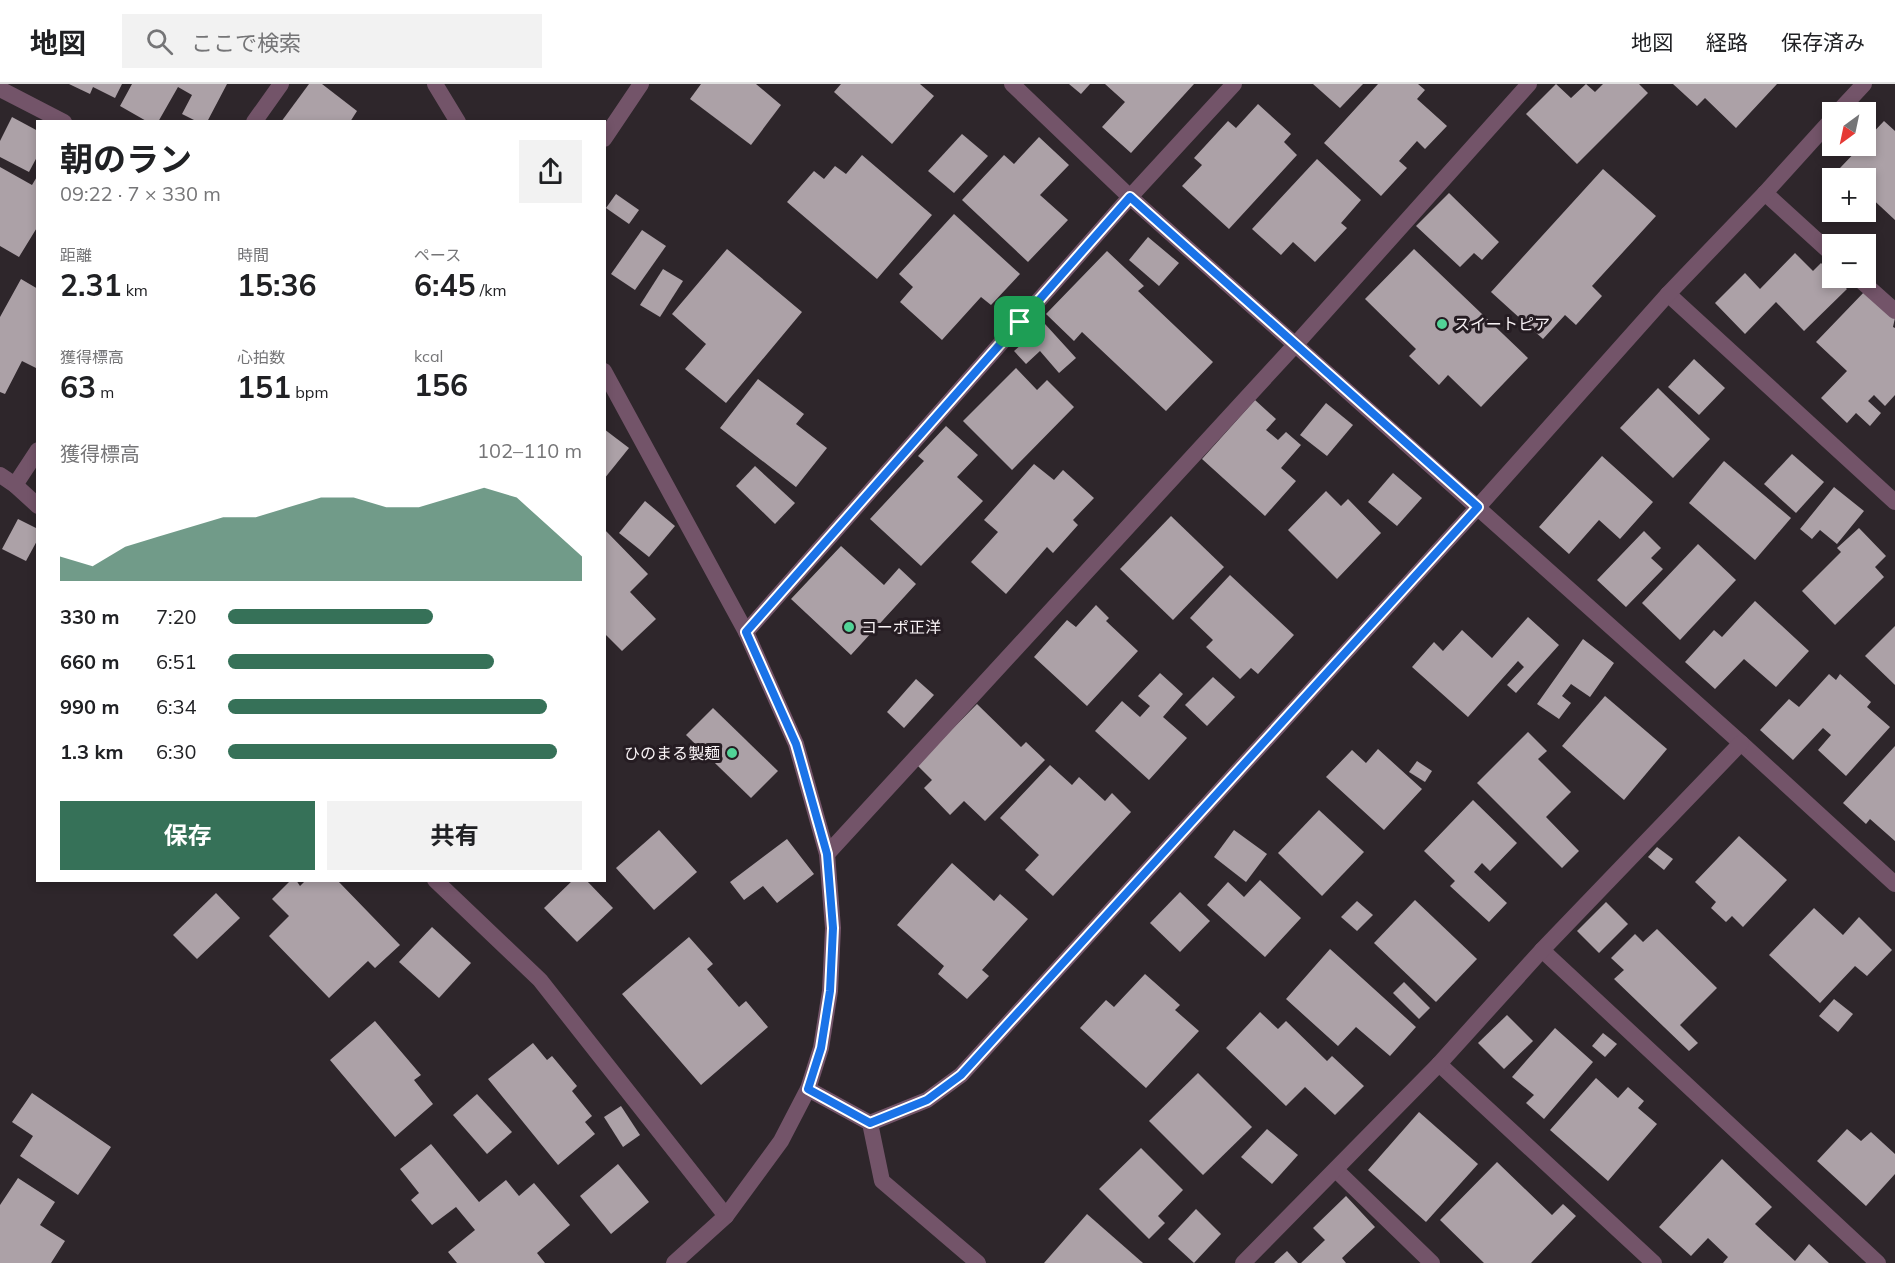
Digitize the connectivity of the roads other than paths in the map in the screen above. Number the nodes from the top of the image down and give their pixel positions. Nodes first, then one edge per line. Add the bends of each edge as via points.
1 (281, 84) edge
2 (435, 84) edge
3 (641, 84) edge
4 (1012, 84) edge
5 (1234, 84) edge
6 (1529, 84) edge
7 (1864, 84) edge
8 (4, 88) edge
9 (1847, 102) edge
10 (60, 120) edge
11 (255, 120) edge
12 (457, 120) edge
13 (1822, 130) edge
14 (606, 136) edge
15 (1765, 193) junction
16 (1130, 197) junction
17 (1822, 245) edge
18 (1869, 288) edge
19 (1668, 294) junction
20 (1895, 311) edge
21 (1296, 344) junction
22 (606, 374) edge
23 (36, 453) edge
24 (0, 475) edge
25 (15, 485) junction
26 (1895, 502) edge
27 (36, 504) edge
28 (1478, 507) junction
29 (746, 632) junction
30 (1741, 743) junction
31 (827, 854) junction
32 (437, 882) edge
33 (1895, 884) edge
34 (1542, 950) junction
35 (1440, 1064) junction
36 (808, 1089) junction
37 (870, 1123) junction
38 (1336, 1170) junction
39 (726, 1216) junction
40 (674, 1263) edge
41 (978, 1263) edge
42 (1243, 1263) edge
43 (1432, 1263) edge
44 (1654, 1263) edge
45 (1878, 1263) edge

1 - 11 street
2 - 12 street
3 - 14 street
4 - 16 street
5 - 16 street
6 - 21 street
7 - 9 street
8 - 10 street
13 - 15 street
15 - 17 street
15 - 19 street
16 - 21 street
16 - 29 street
18 - 20 street
19 - 26 street
19 - 28 street
21 - 28 street
21 - 31 street
22 - 29 street
23 - 25 street
24 - 25 street
25 - 27 street
28 - 30 street
28 - 37 street via 961,1075 927,1100
29 - 31 street via 796,744
30 - 33 street
30 - 34 street
31 - 36 street via 833,928 830,991 821,1048
32 - 39 street via 540,980
34 - 35 street
34 - 45 street
35 - 38 street
35 - 44 street
36 - 37 street
36 - 39 street via 781,1141
37 - 41 street via 882,1181
38 - 42 street
38 - 43 street
39 - 40 street

